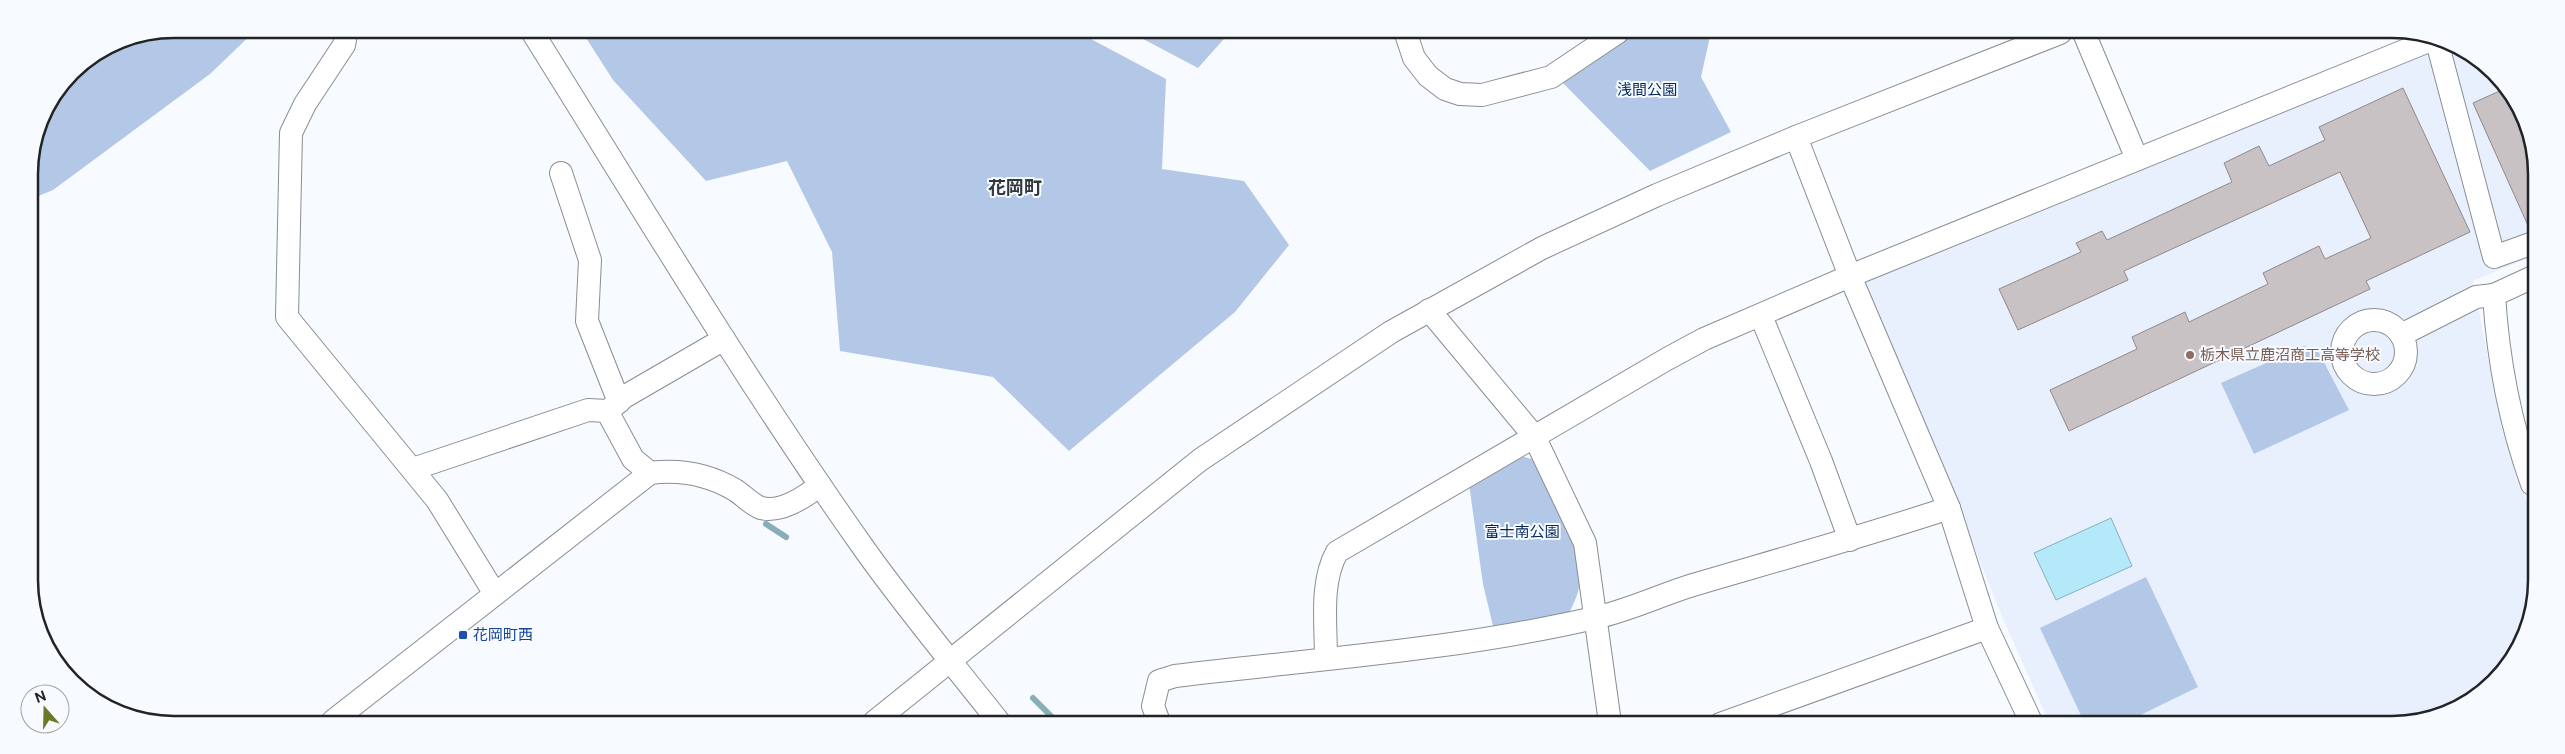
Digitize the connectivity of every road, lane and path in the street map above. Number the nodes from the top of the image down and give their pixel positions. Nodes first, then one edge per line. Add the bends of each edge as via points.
1 (345, 38) edge
2 (536, 38) edge
3 (1407, 38) edge
4 (1609, 38) edge
5 (2047, 38) edge
6 (2086, 38) edge
7 (2426, 42) edge
8 (2438, 46) edge
9 (1796, 137) junction
10 (2137, 160) junction
11 (561, 173) dead end
12 (2528, 245) edge
13 (1850, 276) junction
14 (2528, 279) edge
15 (2494, 295) junction
16 (1429, 310) junction
17 (1761, 316) junction
18 (2402, 335) dead end
19 (724, 339) junction
20 (613, 406) junction
21 (1534, 436) junction
22 (407, 463) junction
23 (650, 473) junction
24 (2528, 473) edge
25 (820, 485) junction
26 (1949, 508) junction
27 (1850, 540) junction
28 (495, 594) junction
29 (1596, 618) junction
30 (1987, 628) junction
31 (1326, 658) junction
32 (951, 662) junction
33 (340, 716) edge
34 (882, 716) edge
35 (995, 716) edge
36 (1157, 716) edge
37 (1609, 716) edge
38 (1742, 716) edge
39 (2028, 716) edge

1 - 22 street via 344,46 305,104 291,133 287,317
2 - 19 street
3 - 4 street via 1414,58 1428,76 1446,89 1460,94 1482,95 1551,77
5 - 9 street
6 - 10 street
7 - 10 street
8 - 12 street via 2494,257
9 - 13 street
9 - 16 street via 1657,195 1542,248
10 - 13 street
11 - 20 street via 590,260 587,321
13 - 17 street
13 - 26 street
14 - 15 street
15 - 18 street via 2476,297
15 - 24 street via 2497,340 2508,401 2516,441
16 - 21 street
16 - 32 street via 1321,377 1200,460
17 - 21 street via 1704,339
17 - 27 street
19 - 20 street
19 - 25 street
20 - 22 street via 588,410
20 - 23 street via 633,459
21 - 29 street via 1584,543
21 - 31 street via 1337,552 1330,565 1327,586
22 - 28 street via 437,500
23 - 25 street via 684,471 701,475 723,484 760,508 775,508 800,500
23 - 28 street
25 - 32 street
26 - 27 street
26 - 30 street
27 - 29 street via 1690,586
28 - 33 street
29 - 31 street via 1411,651
29 - 37 street
30 - 38 street
30 - 39 street
31 - 36 street via 1174,676 1159,681 1153,706
32 - 34 street
32 - 35 street

